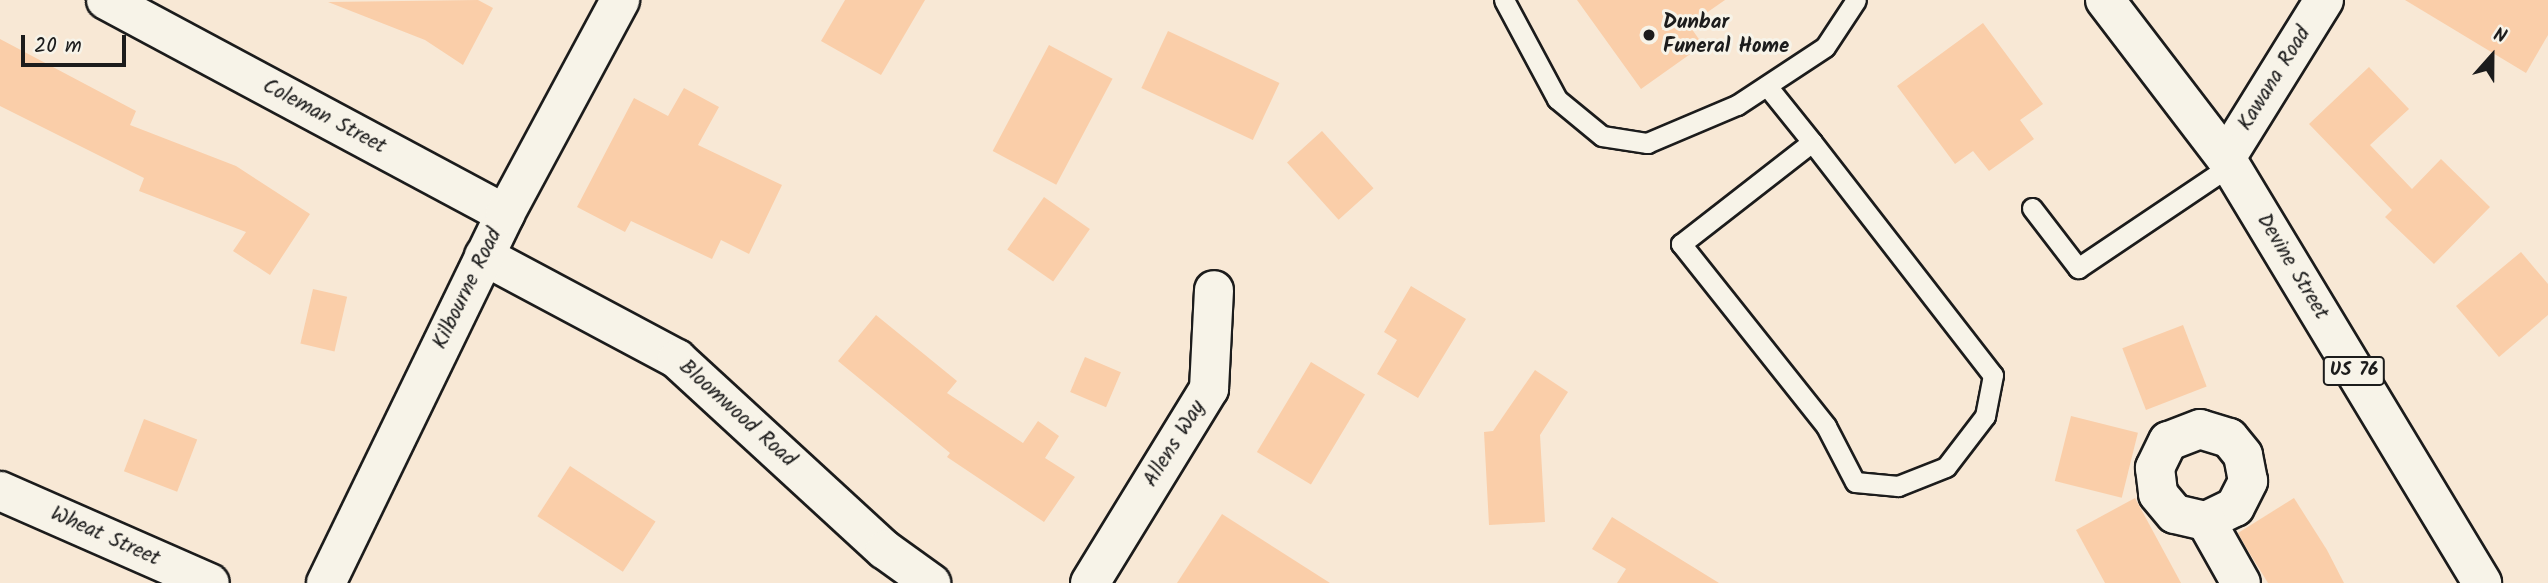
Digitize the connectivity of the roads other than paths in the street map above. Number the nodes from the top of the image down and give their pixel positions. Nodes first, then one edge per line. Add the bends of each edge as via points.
1 (106, 0) edge
2 (620, 0) edge
3 (1504, 0) edge
4 (1856, 0) edge
5 (2105, 0) edge
6 (2324, 0) edge
7 (1767, 86) junction
8 (1812, 142) junction
9 (2228, 162) junction
10 (2032, 208) dead end
11 (505, 214) junction
12 (484, 256) junction
13 (1214, 290) dead end
14 (0, 491) edge
15 (2206, 521) dead end
16 (210, 583) edge
17 (326, 583) edge
18 (932, 583) edge
19 (1090, 583) edge
20 (2241, 583) edge
21 (2482, 583) edge

1 - 11 street, Coleman Street
2 - 11 street, Kilbourne Road
3 - 7 lane via 1557,99 1602,135 1647,143
4 - 7 lane via 1825,47
5 - 9 street, Devine Street / US 76
6 - 9 street, Kawana Road
7 - 8 lane
8 - 8 lane via 1993,375 1985,416 1946,467 1898,486 1855,482 1826,426 1681,244
9 - 10 lane via 2078,268
9 - 21 street, Devine Street / US 76
11 - 12 street, Kilbourne Road
12 - 17 street, Kilbourne Road
12 - 18 street, Bloomwood Road via 677,359 885,550
13 - 19 street, Allens Way via 1209,389
14 - 16 street, Wheat Street
15 - 20 street

